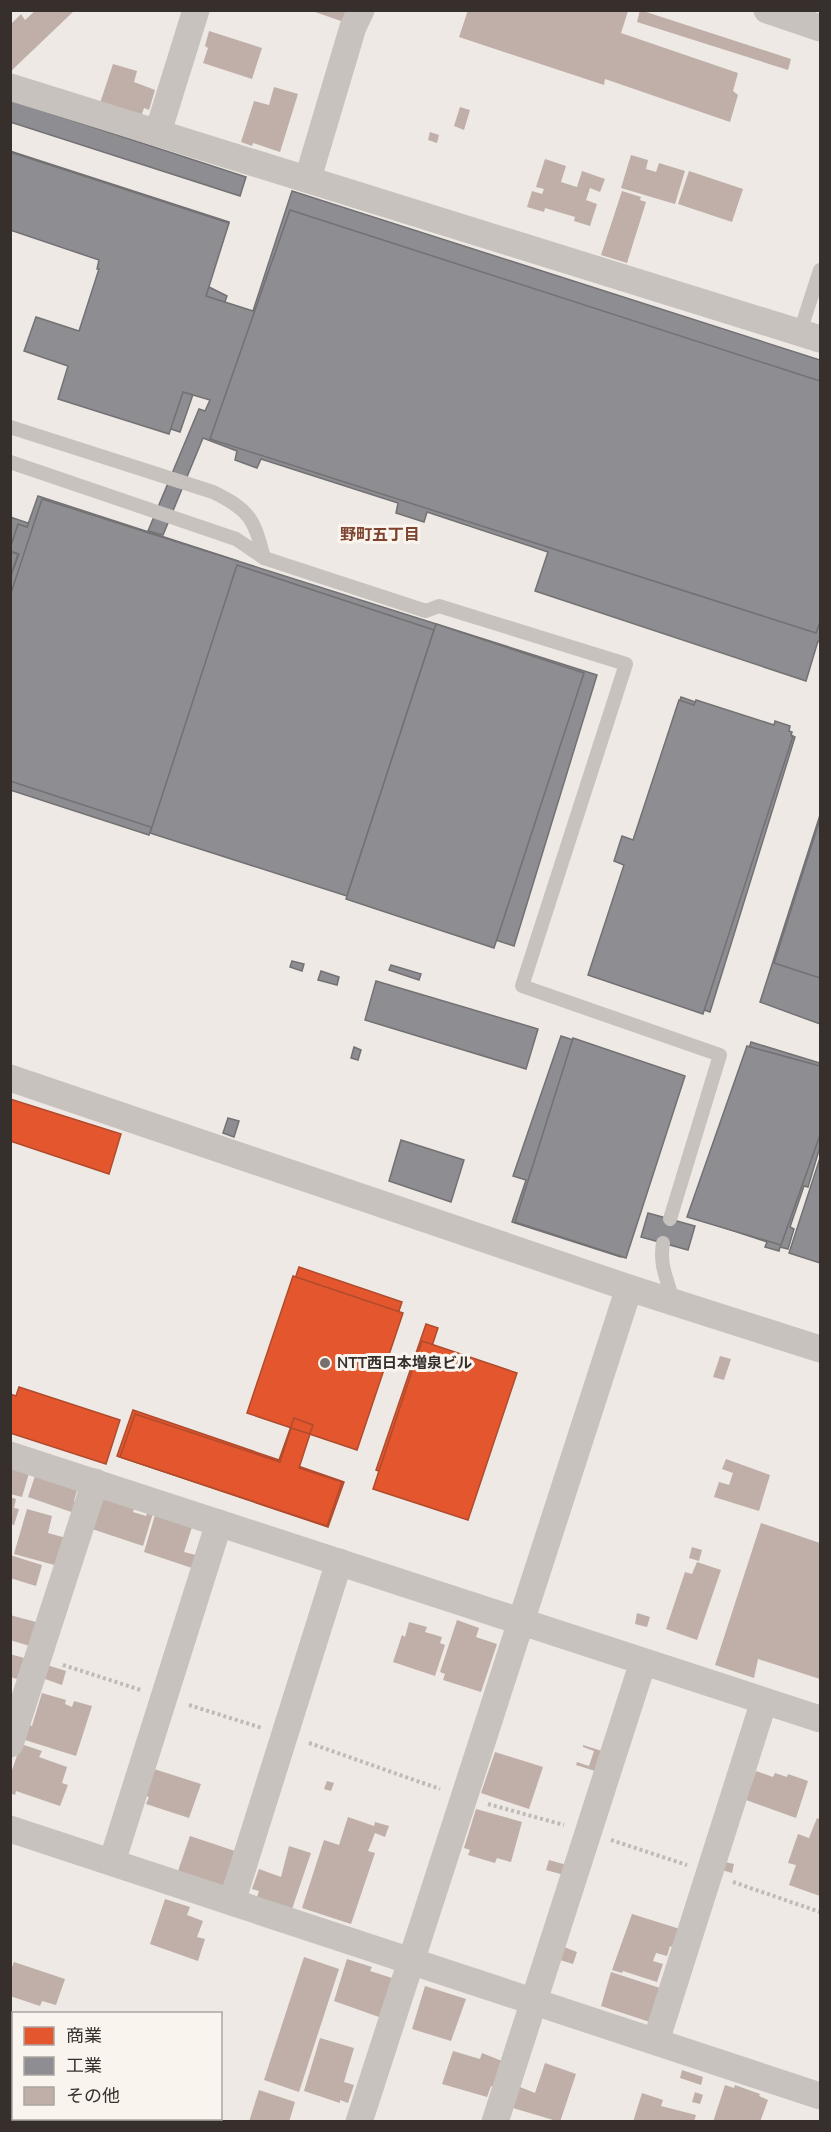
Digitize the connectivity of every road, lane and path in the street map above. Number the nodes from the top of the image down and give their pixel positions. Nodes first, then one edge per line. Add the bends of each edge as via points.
1 (196, 10) edge
2 (362, 10) edge
3 (767, 10) edge
4 (820, 28) edge
5 (10, 87) edge
6 (158, 132) junction
7 (308, 178) junction
8 (820, 270) edge
9 (810, 335) edge
10 (10, 428) edge
11 (10, 462) edge
12 (264, 558) junction
13 (10, 1078) edge
14 (670, 1219) dead end
15 (663, 1243) dead end
16 (629, 1288) junction
17 (673, 1302) junction
18 (820, 1349) edge
19 (10, 1455) edge
20 (94, 1482) junction
21 (219, 1523) junction
22 (339, 1562) junction
23 (522, 1622) junction
24 (38, 1657) junction
25 (644, 1662) junction
26 (164, 1697) junction
27 (764, 1701) junction
28 (820, 1719) edge
29 (284, 1735) junction
30 (10, 1743) edge
31 (465, 1797) junction
32 (10, 1829) edge
33 (588, 1832) junction
34 (112, 1862) junction
35 (709, 1873) junction
36 (232, 1902) junction
37 (820, 1912) edge
38 (412, 1961) junction
39 (533, 2001) junction
40 (656, 2041) junction
41 (820, 2096) edge
42 (360, 2121) edge
43 (495, 2121) edge

1 - 6 street
2 - 7 street via 353,27
3 - 4 street
5 - 6 street
6 - 7 street
7 - 9 street
8 - 9 lane
10 - 12 lane via 213,492 247,513 258,531
11 - 12 lane via 236,539
12 - 14 lane via 426,612 439,606 626,664 522,986 720,1055
13 - 16 street
15 - 17 lane via 661,1263
16 - 17 street
16 - 23 street
17 - 18 street
19 - 20 street
20 - 21 street
20 - 24 street
21 - 22 street
21 - 26 street
22 - 23 street
22 - 29 street
23 - 25 street
23 - 31 street
24 - 26 path
24 - 30 street
25 - 27 street
25 - 33 street
26 - 29 path
26 - 34 street
27 - 28 street
27 - 35 street
29 - 31 path
29 - 36 street
31 - 33 path
31 - 38 street
32 - 34 street
33 - 35 path
33 - 39 street
34 - 36 street
35 - 37 path
35 - 40 street
36 - 38 street
38 - 39 street
38 - 42 street
39 - 40 street
39 - 43 street
40 - 41 street

